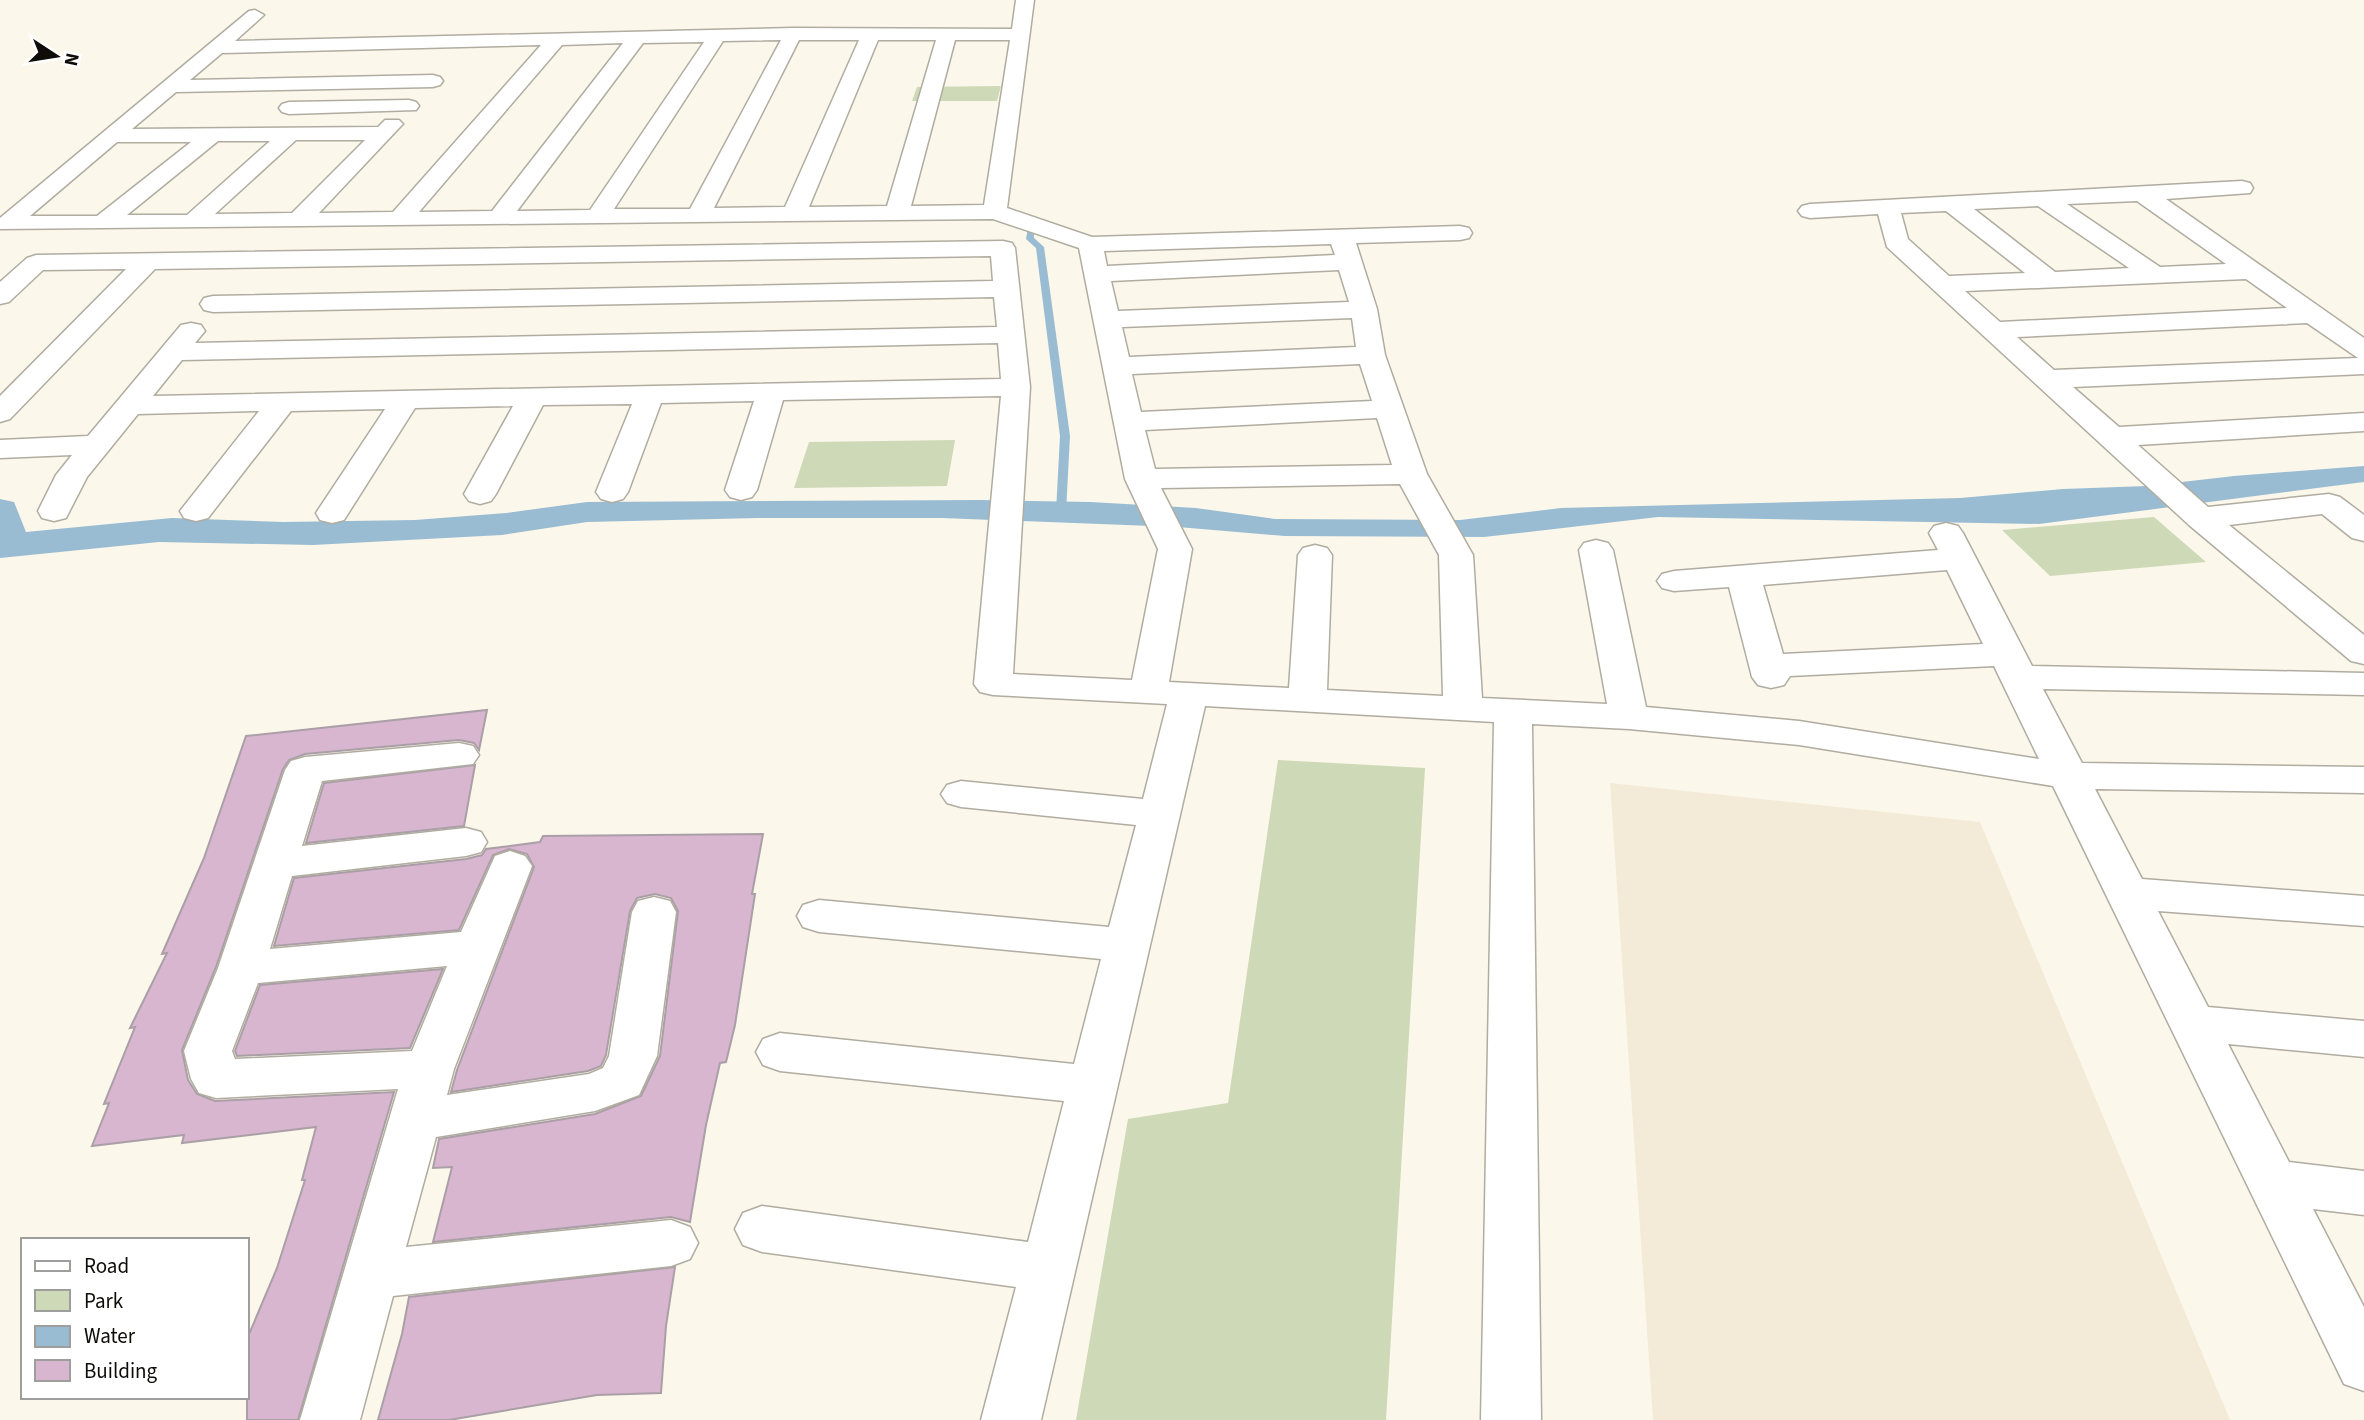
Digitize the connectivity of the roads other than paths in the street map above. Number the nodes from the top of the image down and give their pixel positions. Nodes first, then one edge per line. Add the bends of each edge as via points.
1 (1025, 0) edge
2 (255, 15) dead end
3 (660, 18) dead end
4 (579, 20) dead end
5 (503, 22) dead end
6 (417, 23) dead end
7 (323, 30) dead end
8 (793, 34) junction
9 (871, 34) junction
10 (947, 35) junction
11 (1020, 35) junction
12 (717, 36) junction
13 (642, 38) junction
14 (561, 39) junction
15 (480, 41) junction
16 (398, 43) junction
17 (307, 45) junction
18 (216, 47) junction
19 (194, 66) junction
20 (171, 86) junction
21 (409, 106) junction
22 (262, 108) dead end
23 (169, 109) dead end
24 (143, 110) junction
25 (290, 134) junction
26 (383, 134) junction
27 (213, 135) junction
28 (112, 136) junction
29 (2242, 188) dead end
30 (2142, 193) junction
31 (2043, 199) junction
32 (1952, 204) junction
33 (1888, 207) junction
34 (1810, 211) dead end
35 (996, 212) junction
36 (897, 213) junction
37 (794, 215) junction
38 (698, 216) junction
39 (597, 217) junction
40 (499, 218) junction
41 (399, 219) junction
42 (298, 221) junction
43 (193, 222) junction
44 (92, 223) junction
45 (1460, 233) dead end
46 (1090, 244) junction
47 (1345, 249) junction
48 (250, 260) junction
49 (148, 261) junction
50 (36, 263) junction
51 (2250, 271) junction
52 (1097, 274) junction
53 (2155, 275) junction
54 (2050, 280) junction
55 (1943, 284) junction
56 (1007, 289) junction
57 (0, 296) edge
58 (213, 304) junction
59 (1364, 309) junction
60 (2311, 315) junction
61 (1107, 320) junction
62 (1994, 330) junction
63 (1012, 335) junction
64 (2364, 351) edge
65 (174, 352) junction
66 (1371, 355) junction
67 (1116, 366) junction
68 (2364, 366) edge
69 (2048, 379) junction
70 (1016, 387) junction
71 (771, 392) junction
72 (650, 394) junction
73 (533, 397) junction
74 (405, 400) junction
75 (282, 402) junction
76 (130, 405) junction
77 (1389, 409) junction
78 (0, 413) edge
79 (1129, 422) junction
80 (2364, 422) edge
81 (2112, 437) junction
82 (97, 445) junction
83 (0, 449) edge
84 (1411, 474) junction
85 (1141, 479) junction
86 (741, 491) dead end
87 (612, 492) dead end
88 (480, 494) dead end
89 (54, 511) dead end
90 (196, 511) dead end
91 (332, 513) dead end
92 (2202, 518) junction
93 (2364, 531) edge
94 (1596, 550) dead end
95 (1315, 555) dead end
96 (1744, 576) junction
97 (1674, 581) dead end
98 (2364, 653) edge
99 (2013, 665) junction
100 (2364, 684) edge
101 (1168, 693) junction
102 (1307, 700) junction
103 (1463, 708) junction
104 (1513, 711) junction
105 (1629, 717) junction
106 (459, 755) dead end
107 (2068, 776) junction
108 (2364, 780) edge
109 (961, 794) dead end
110 (1159, 814) junction
111 (466, 842) dead end
112 (274, 864) junction
113 (510, 866) dead end
114 (2127, 893) junction
115 (2364, 911) edge
116 (654, 912) dead end
117 (819, 916) dead end
118 (1128, 945) junction
119 (478, 947) junction
120 (241, 968) junction
121 (2192, 1023) junction
122 (2364, 1039) edge
123 (780, 1052) dead end
124 (429, 1069) junction
125 (1093, 1085) junction
126 (413, 1120) junction
127 (2272, 1182) junction
128 (2364, 1193) edge
129 (762, 1228) dead end
130 (671, 1242) dead end
131 (1048, 1268) junction
132 (371, 1275) junction
133 (2364, 1365) edge
134 (330, 1420) edge
135 (1011, 1420) edge
136 (1511, 1420) edge

1 - 11 street
2 - 18 street
3 - 13 street
4 - 14 street
5 - 15 street
6 - 16 street
7 - 17 street
8 - 9 street
8 - 12 street
8 - 38 street
9 - 10 street
9 - 37 street
10 - 11 street
10 - 36 street
11 - 35 street
12 - 13 street
12 - 39 street
13 - 14 street
13 - 40 street
14 - 15 street
14 - 41 street
15 - 16 street
15 - 19 street via 453,60
16 - 17 street
17 - 18 street
18 - 19 street
19 - 20 street
20 - 21 street via 440,74
20 - 24 street
21 - 22 street
21 - 26 street
23 - 24 street
24 - 28 street
25 - 26 street
25 - 27 street
25 - 43 street
26 - 42 street
27 - 28 street
27 - 44 street
28 - 44 street via 7,224
29 - 30 street
30 - 31 street
30 - 51 street
31 - 32 street
31 - 53 street
32 - 33 street
32 - 54 street
33 - 34 street
33 - 55 street via 1896,242
35 - 36 street
35 - 46 street
36 - 37 street
37 - 38 street
38 - 39 street
39 - 40 street
40 - 41 street
41 - 42 street
42 - 43 street
43 - 44 street
44 - 50 street
45 - 47 street
46 - 47 street
46 - 52 street
47 - 52 street
47 - 59 street
48 - 49 street
48 - 56 street via 1003,248
48 - 58 street
49 - 50 street
49 - 78 street
50 - 57 street
51 - 53 street
51 - 60 street
52 - 61 street
53 - 54 street
54 - 55 street
55 - 62 street
56 - 58 street
56 - 63 street
58 - 65 street
59 - 61 street
59 - 66 street
60 - 62 street
60 - 64 street
61 - 67 street
62 - 69 street
63 - 65 street
63 - 70 street
65 - 76 street
66 - 67 street
66 - 77 street
67 - 79 street
68 - 69 street
69 - 81 street
70 - 71 street
70 - 101 street via 993,684
71 - 72 street
71 - 86 street
72 - 73 street
72 - 87 street
73 - 74 street
73 - 88 street
74 - 75 street
74 - 91 street
75 - 76 street
75 - 90 street
76 - 82 street
77 - 79 street
77 - 84 street
79 - 85 street
80 - 81 street
81 - 92 street
82 - 83 street
82 - 89 street via 72,475
84 - 85 street
84 - 103 street via 1456,555
85 - 101 street via 1175,550
92 - 93 street via 2329,504
92 - 98 street
94 - 105 street
95 - 102 street
96 - 97 street
96 - 99 street via 1770,671
96 - 99 street via 1953,546
99 - 100 street
99 - 107 street
101 - 102 street
101 - 110 street
102 - 103 street
103 - 104 street
104 - 105 street
104 - 136 street
105 - 107 street via 1799,733
106 - 112 street via 306,771
107 - 108 street
107 - 114 street
109 - 110 street
110 - 118 street
111 - 112 street
112 - 120 street
113 - 119 street
114 - 115 street
114 - 121 street
116 - 126 street via 633,1056 621,1081 594,1092
117 - 118 street
118 - 125 street
119 - 120 street
119 - 124 street
120 - 124 street via 208,1051 216,1079
121 - 122 street
121 - 127 street
123 - 125 street
124 - 126 street
125 - 131 street
126 - 132 street
127 - 128 street
127 - 133 street
129 - 131 street
130 - 132 street
131 - 135 street
132 - 134 street

